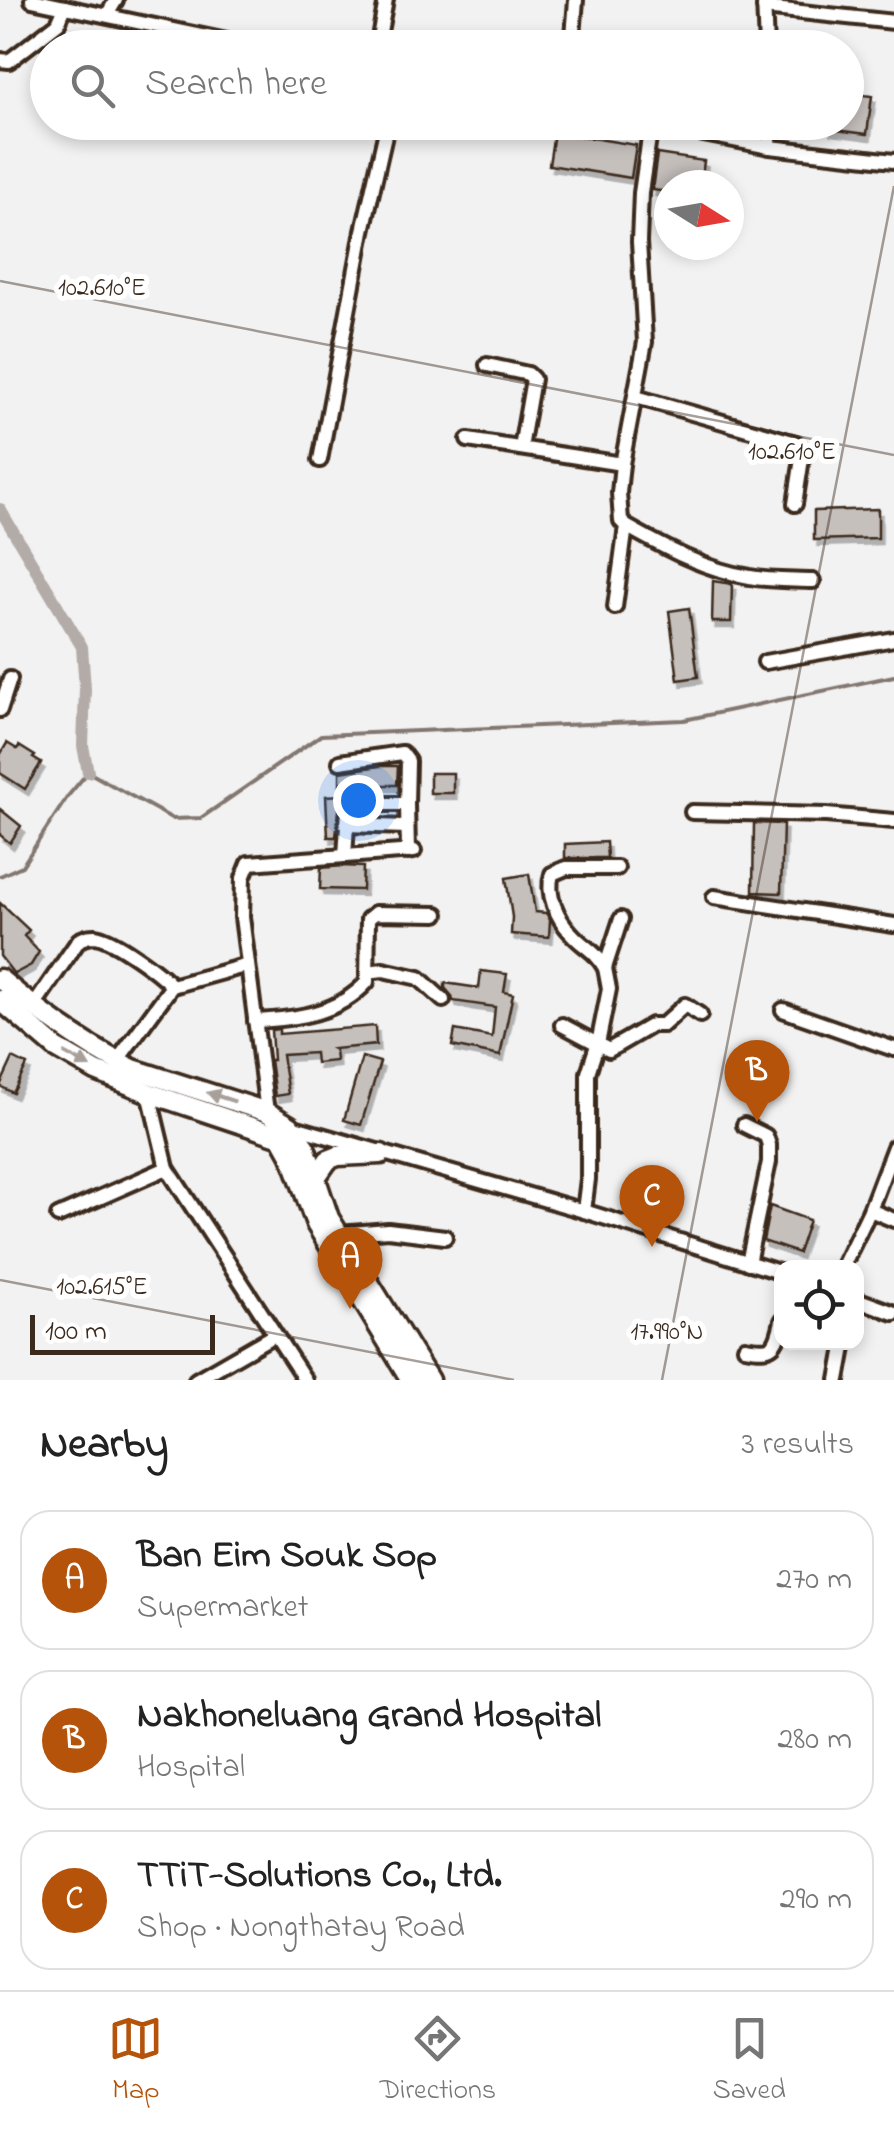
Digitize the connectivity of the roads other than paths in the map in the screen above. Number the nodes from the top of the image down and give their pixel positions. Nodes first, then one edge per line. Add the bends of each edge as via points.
1 (116, 0) edge
2 (386, 0) edge
3 (576, 0) edge
4 (38, 1) edge
5 (764, 4) edge
6 (66, 7) junction
7 (108, 16) junction
8 (894, 22) edge
9 (51, 30) edge
10 (174, 30) edge
11 (380, 30) edge
12 (574, 30) edge
13 (765, 30) edge
14 (30, 46) edge
15 (0, 60) edge
16 (384, 140) edge
17 (645, 140) edge
18 (734, 140) edge
19 (770, 140) edge
20 (770, 147) junction
21 (894, 161) edge
22 (487, 365) dead end
23 (636, 397) junction
24 (468, 440) dead end
25 (521, 448) junction
26 (320, 460) dead end
27 (622, 464) junction
28 (795, 504) dead end
29 (626, 526) junction
30 (813, 581) dead end
31 (615, 607) dead end
32 (894, 639) edge
33 (765, 662) dead end
34 (10, 679) dead end
35 (0, 710) edge
36 (340, 762) dead end
37 (407, 804) junction
38 (692, 812) dead end
39 (894, 821) edge
40 (346, 825) junction
41 (407, 827) junction
42 (345, 856) junction
43 (617, 868) dead end
44 (714, 897) dead end
45 (438, 914) dead end
46 (622, 919) dead end
47 (894, 926) edge
48 (248, 966) junction
49 (605, 968) junction
50 (367, 972) junction
51 (0, 979) edge
52 (172, 986) junction
53 (0, 1000) edge
54 (443, 1000) dead end
55 (33, 1007) junction
56 (783, 1010) dead end
57 (700, 1015) dead end
58 (255, 1020) junction
59 (562, 1025) dead end
60 (598, 1044) junction
61 (894, 1048) edge
62 (117, 1062) junction
63 (149, 1093) junction
64 (267, 1112) junction
65 (744, 1125) dead end
66 (286, 1131) junction
67 (894, 1147) edge
68 (298, 1151) junction
69 (381, 1154) junction
70 (166, 1168) junction
71 (317, 1176) junction
72 (584, 1210) junction
73 (870, 1210) junction
74 (58, 1216) dead end
75 (894, 1220) edge
76 (340, 1234) junction
77 (445, 1237) dead end
78 (846, 1260) edge
79 (748, 1263) junction
80 (774, 1271) edge
81 (864, 1302) edge
82 (894, 1314) edge
83 (274, 1336) junction
84 (774, 1344) edge
85 (745, 1346) dead end
86 (844, 1350) edge
87 (196, 1380) edge
88 (305, 1380) edge
89 (411, 1380) edge
90 (429, 1380) edge
91 (838, 1380) edge

1 - 7 street
2 - 11 street
3 - 12 street
4 - 6 street
5 - 8 street
5 - 13 street
6 - 7 street
6 - 9 street
7 - 10 street
14 - 15 street
16 - 26 street
17 - 23 street via 638,242 645,342
18 - 20 street
19 - 20 street
20 - 21 street
22 - 25 street via 533,380
23 - 27 street
23 - 28 street via 796,443 803,452
24 - 25 street
25 - 27 street
27 - 29 street via 620,512
29 - 30 street via 712,568 750,578
29 - 31 street
32 - 33 street
34 - 35 street
36 - 37 street via 402,754 408,761
37 - 40 street via 352,805
37 - 41 street
38 - 39 street
40 - 41 street
40 - 42 street
41 - 42 street via 411,852
42 - 48 street via 249,863 242,878
43 - 49 street via 566,868 550,880 562,920
44 - 47 street
45 - 50 street via 368,919
46 - 49 street
48 - 52 street
48 - 58 street
49 - 60 street via 609,988
50 - 54 street via 419,978
50 - 58 street via 357,993 326,1010
51 - 55 main road
52 - 55 street via 108,940 86,937
52 - 62 street
53 -> 63 main road via 56,1048
55 - 62 main road
56 - 61 street
57 - 60 street via 685,1005 663,1025 652,1024 611,1050
58 - 64 street
59 - 60 street
60 - 72 street via 588,1072
64 -> 62 main road
63 - 66 main road
63 - 70 street
64 - 66 main road
65 - 79 street via 766,1136 769,1145
66 - 68 main road
66 - 69 street
67 - 73 street
68 - 69 street via 328,1145
68 - 71 main road
68 - 89 main road via 316,1224
69 - 71 main road via 338,1156
69 - 72 street
70 - 74 street
70 - 83 street
71 - 76 main road
72 - 79 street
73 - 75 street
73 - 78 street
76 - 77 street via 388,1230
76 - 90 main road
79 - 80 street
81 - 82 street
83 - 87 street
83 - 88 street
84 - 85 street
86 - 91 street

